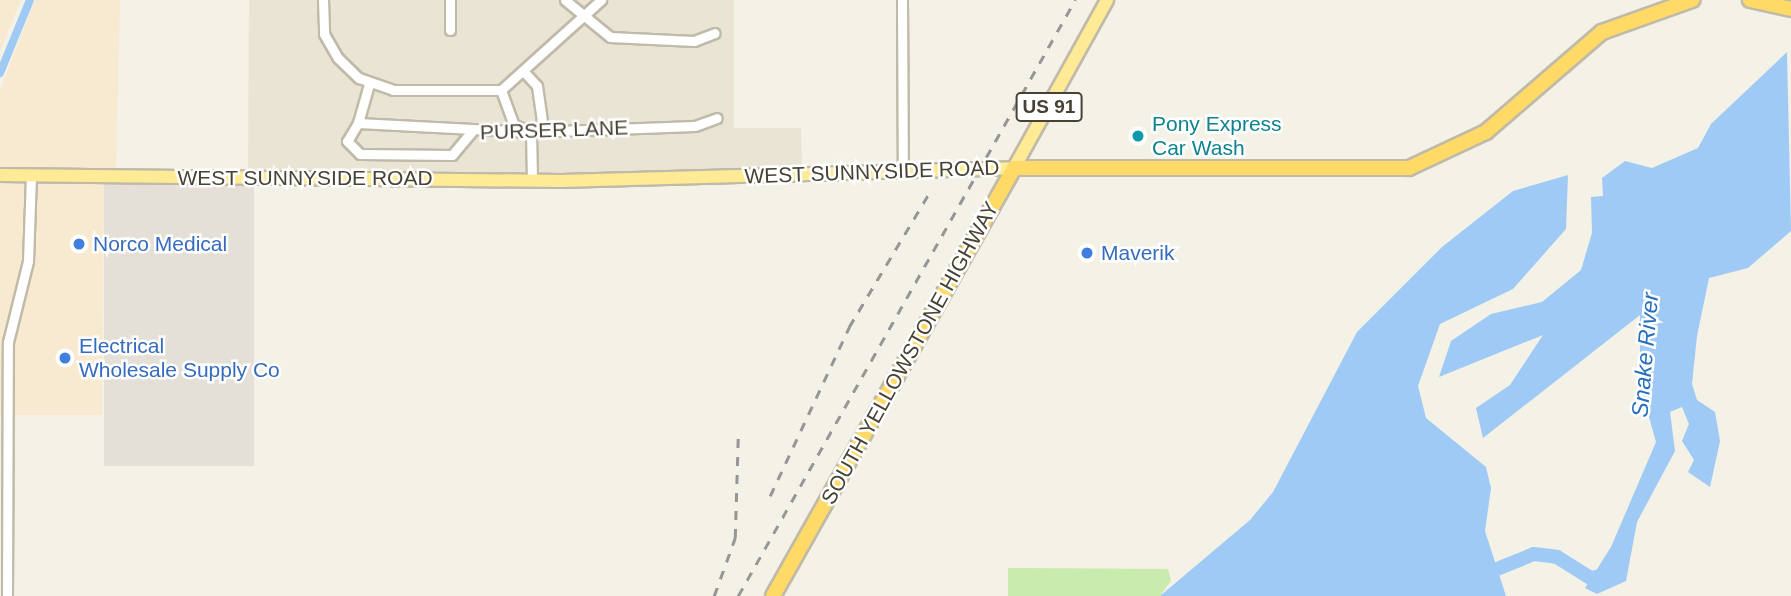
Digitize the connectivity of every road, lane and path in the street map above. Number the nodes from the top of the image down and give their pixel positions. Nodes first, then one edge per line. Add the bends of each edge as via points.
1 (323, 0) edge
2 (450, 0) edge
3 (565, 0) edge
4 (601, 0) edge
5 (902, 0) edge
6 (1107, 0) edge
7 (1692, 0) edge
8 (1749, 0) edge
9 (1791, 9) edge
10 (583, 17) junction
11 (450, 30) dead end
12 (715, 33) dead end
13 (526, 74) junction
14 (369, 84) junction
15 (501, 90) junction
16 (717, 118) dead end
17 (358, 123) junction
18 (543, 128) junction
19 (472, 131) junction
20 (531, 132) junction
21 (1014, 168) junction
22 (903, 169) junction
23 (0, 175) edge
24 (31, 176) junction
25 (532, 178) junction
26 (7, 596) edge
27 (773, 596) edge

1 - 14 street via 330,46
2 - 11 street
3 - 10 street
4 - 10 street
5 - 22 street
6 - 21 main road, SOUTH YELLOWSTONE HIGHWAY / US 91
7 - 21 highway, WEST SUNNYSIDE ROAD via 1633,16 1602,32 1486,132 1409,168
8 - 9 highway
10 - 12 street via 596,30 624,40 694,41
10 - 13 street
13 - 15 street
13 - 18 street via 537,86
14 - 15 street via 393,90
14 - 17 street
15 - 20 street via 514,125
16 - 18 street, PURSER LANE via 695,126
17 - 19 street via 450,123
17 - 19 street, PURSER LANE via 347,141 360,154 452,155
18 - 20 street, PURSER LANE
19 - 20 street, PURSER LANE
20 - 25 street
21 - 22 main road, WEST SUNNYSIDE ROAD
21 - 27 highway, SOUTH YELLOWSTONE HIGHWAY
22 - 25 main road, WEST SUNNYSIDE ROAD
23 - 24 main road, WEST SUNNYSIDE ROAD
24 - 25 main road, WEST SUNNYSIDE ROAD
24 - 26 street via 28,261 8,342

